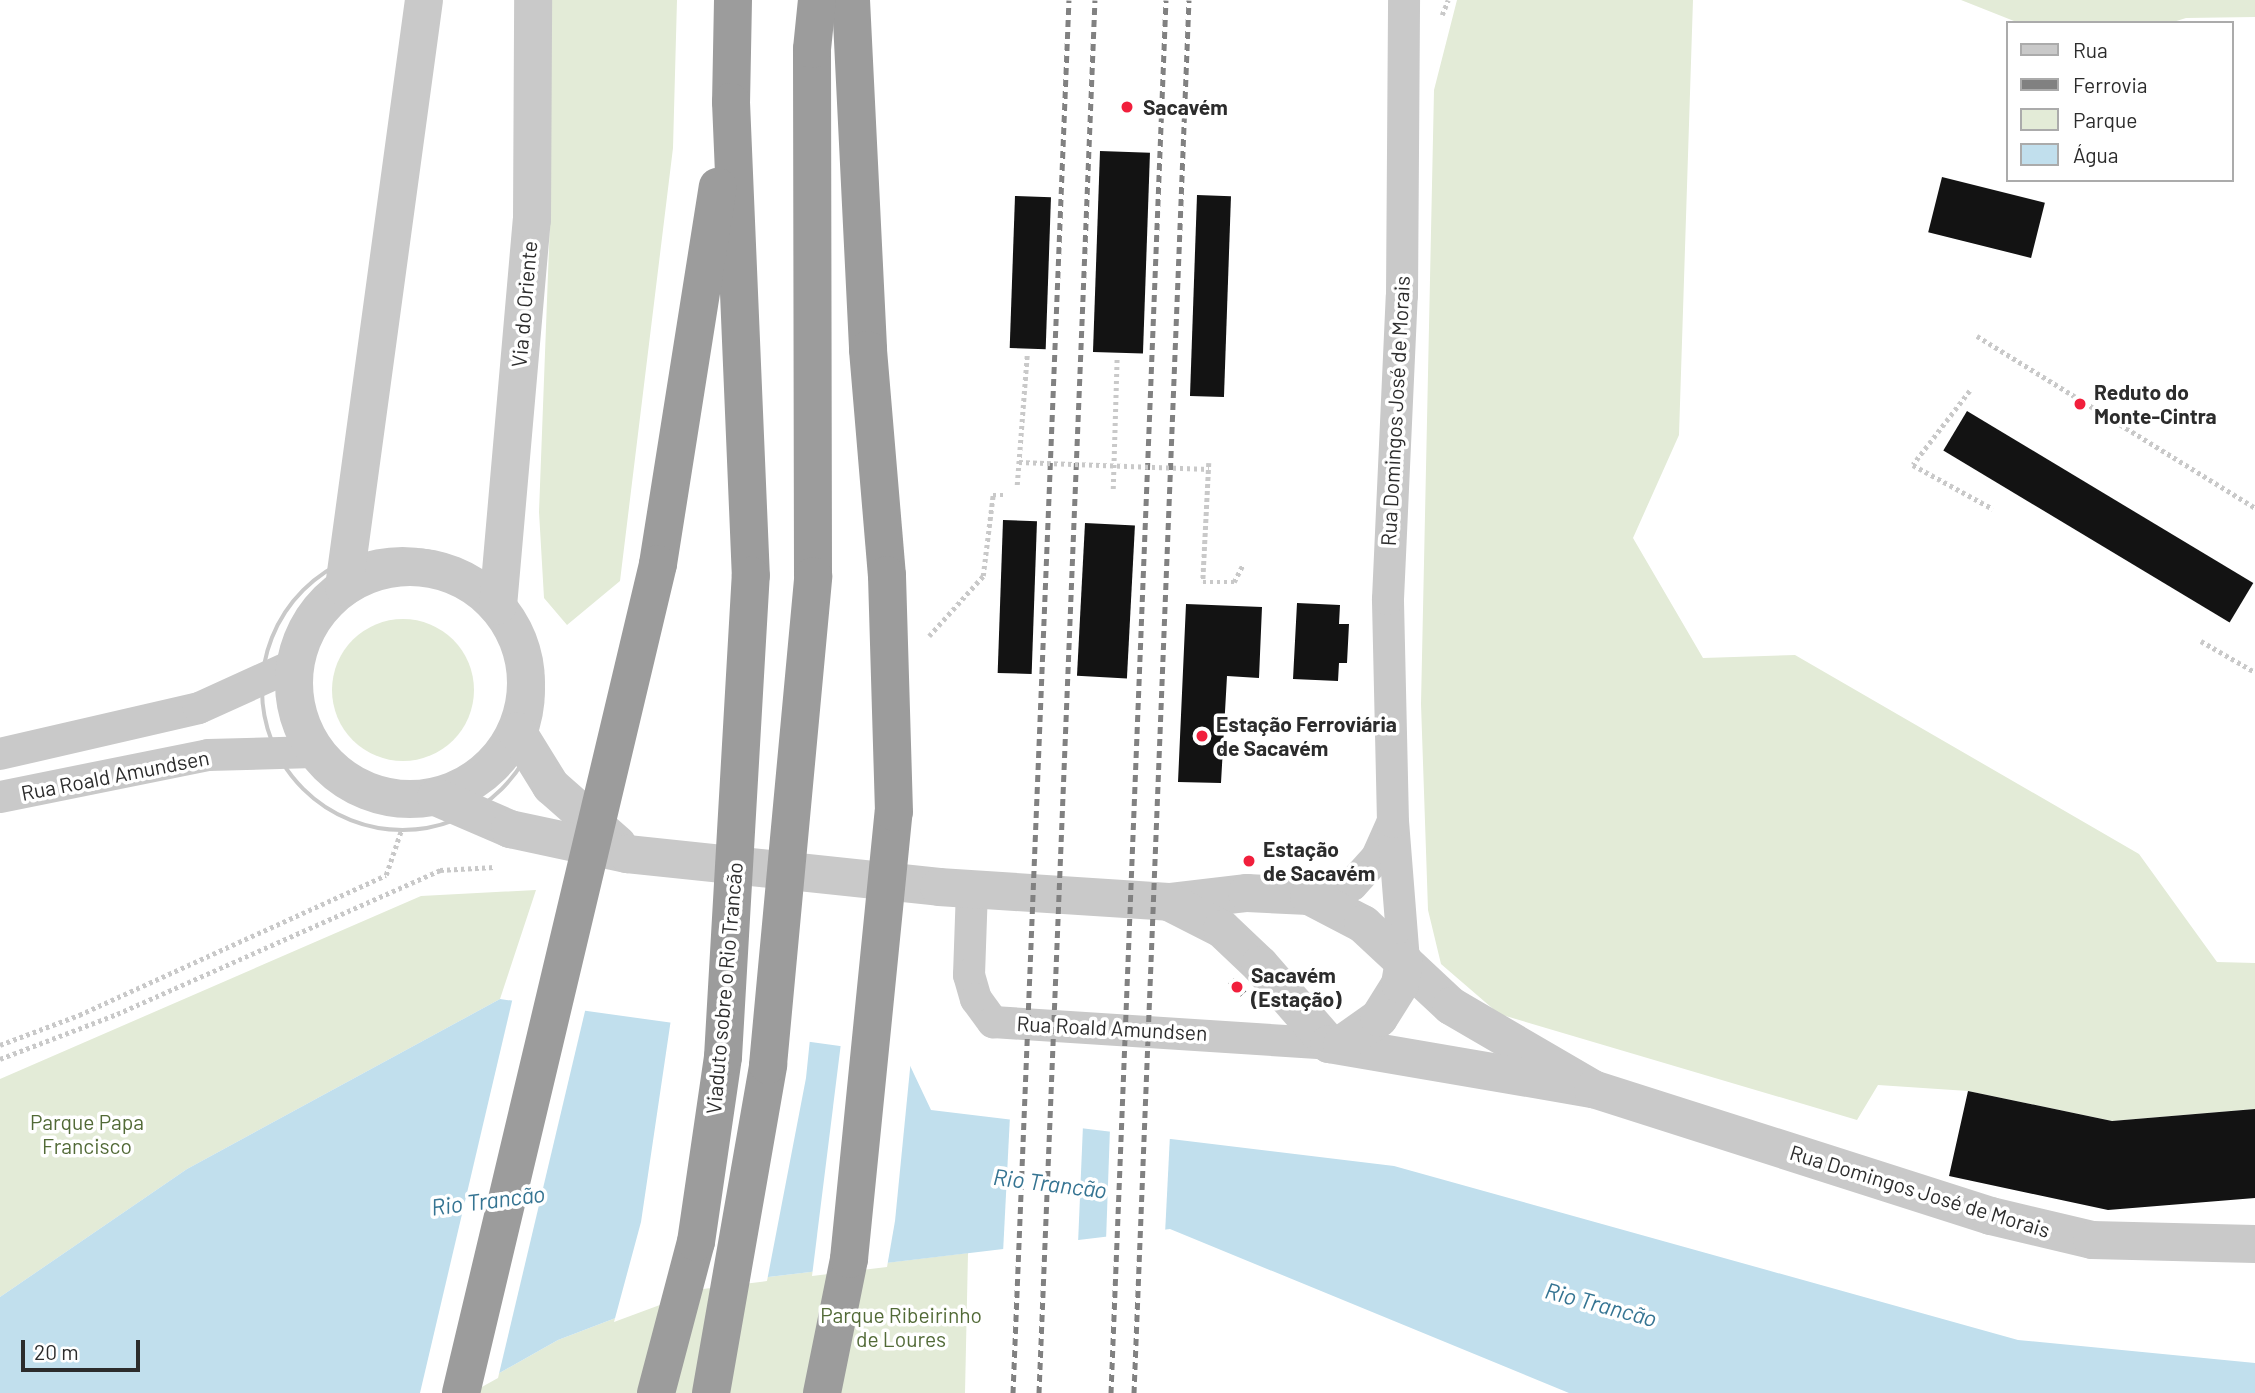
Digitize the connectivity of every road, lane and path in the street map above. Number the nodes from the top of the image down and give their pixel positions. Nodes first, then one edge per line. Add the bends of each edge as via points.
1 (424, 0) edge
2 (533, 0) edge
3 (733, 0) edge
4 (817, 0) edge
5 (851, 0) edge
6 (1404, 0) edge
7 (731, 102) junction
8 (1977, 336) dead end
9 (1027, 355) dead end
10 (1117, 358) dead end
11 (1970, 391) dead end
12 (1018, 462) junction
13 (1209, 463) dead end
14 (1114, 466) junction
15 (1209, 470) junction
16 (1017, 485) dead end
17 (1113, 489) dead end
18 (1004, 495) dead end
19 (2255, 508) edge
20 (1993, 509) dead end
21 (1243, 564) dead end
22 (345, 574) junction
23 (499, 596) junction
24 (927, 637) dead end
25 (2201, 641) dead end
26 (278, 672) junction
27 (2255, 672) edge
28 (523, 741) junction
29 (314, 752) junction
30 (276, 753) junction
31 (0, 754) edge
32 (0, 797) edge
33 (436, 797) junction
34 (472, 813) junction
35 (1393, 822) junction
36 (401, 831) junction
37 (627, 853) junction
38 (502, 867) dead end
39 (972, 889) junction
40 (1309, 896) junction
41 (1169, 902) junction
42 (1404, 961) junction
43 (1336, 1044) junction
44 (0, 1045) edge
45 (0, 1059) edge
46 (1592, 1089) junction
47 (2255, 1244) edge
48 (461, 1393) edge
49 (656, 1393) edge
50 (711, 1393) edge
51 (822, 1393) edge

1 - 22 street
2 - 23 street, Via do Oriente via 532,220
3 - 7 highway
4 - 50 highway, bridge via 812,50 813,576 768,1065
5 - 51 highway, bridge via 868,349 887,575 894,812 849,1259
6 - 35 street, Rua Domingos José de Morais via 1402,296 1388,573
7 - 48 highway, bridge via 658,564
7 - 49 highway, Viaduto sobre o Rio Trancão, bridge via 751,576 723,1057 696,1242
8 - 19 path
9 - 12 path
10 - 14 path
11 - 20 path via 1913,465
12 - 14 path, bridge
12 - 16 path
13 - 15 path, bridge
14 - 15 path, bridge
14 - 17 path
15 - 21 path via 1203,582 1234,582
18 - 24 path via 993,495 983,576
22 - 23 street via 425,568
22 - 23 path via 386,550 416,549 472,567
22 - 26 street
22 - 26 path via 307,586 287,608 273,634
23 - 28 street via 520,644 525,677
23 - 28 path via 522,613 537,643 544,676 544,710
25 - 27 path
26 - 29 street
26 - 30 path via 264,720
26 - 31 street, Rua Roald Amundsen via 199,708
28 - 33 street via 479,776
28 - 34 path via 495,797
28 - 37 street via 551,786
29 - 30 street, Rua Roald Amundsen
29 - 33 street via 342,779 377,796
30 - 32 street, Rua Roald Amundsen via 208,755
30 - 36 path via 308,795 336,815 368,827
33 - 34 street
34 - 36 path via 435,828
34 - 37 street via 510,829
35 - 40 street, Rua Domingos José de Morais via 1377,857 1352,885
35 - 42 street, Rua Domingos José de Morais
36 - 44 path via 386,875 79,1015
37 - 39 street
38 - 45 path via 440,870 117,1014
39 - 41 street
39 - 43 street, Rua Roald Amundsen via 969,975 976,999 993,1021
40 - 41 street via 1247,893
40 - 42 street via 1363,924
41 - 43 street via 1222,929
42 - 43 street, Rua Domingos José de Morais via 1400,984 1379,1018
42 - 46 street, Rua Domingos José de Morais via 1451,1006
43 - 46 street, Rua Domingos José de Morais
46 - 47 street, Rua Domingos José de Morais via 1991,1216 2092,1240

